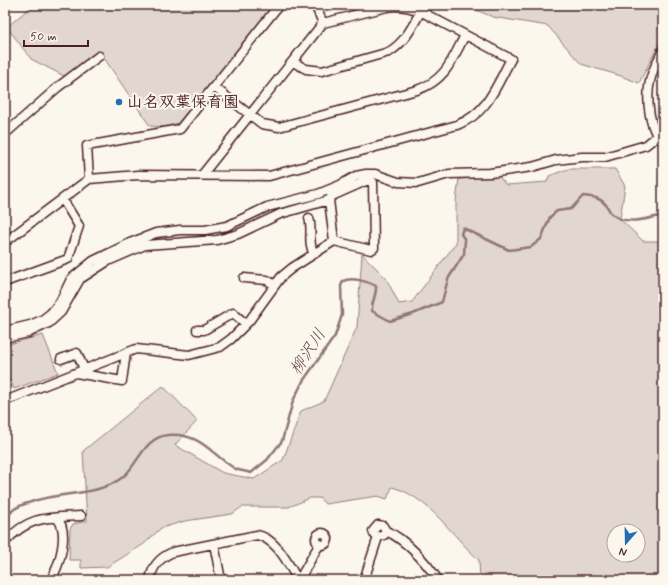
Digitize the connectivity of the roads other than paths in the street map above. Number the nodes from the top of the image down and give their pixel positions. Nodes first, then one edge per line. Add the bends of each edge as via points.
1 (279, 5) edge
2 (315, 5) edge
3 (422, 8) edge
4 (323, 23) junction
5 (465, 35) junction
6 (663, 50) edge
7 (99, 56) dead end
8 (293, 62) junction
9 (214, 86) junction
10 (249, 115) junction
11 (5, 134) edge
12 (660, 140) edge
13 (202, 175) junction
14 (89, 179) junction
15 (63, 200) junction
16 (329, 200) junction
17 (309, 218) dead end
18 (6, 239) edge
19 (334, 241) junction
20 (314, 254) junction
21 (244, 278) dead end
22 (5, 282) edge
23 (275, 284) junction
24 (246, 324) junction
25 (29, 329) junction
26 (197, 330) dead end
27 (5, 331) edge
28 (5, 338) edge
29 (126, 353) junction
30 (61, 359) dead end
31 (84, 369) junction
32 (76, 373) junction
33 (5, 401) edge
34 (81, 516) dead end
35 (57, 518) junction
36 (5, 542) edge
37 (214, 544) junction
38 (319, 545) dead end
39 (51, 580) edge
40 (150, 580) edge
41 (222, 580) edge
42 (298, 580) edge
43 (364, 580) edge
44 (438, 580) edge

1 - 9 street
2 - 4 street
3 - 4 street via 397,5
3 - 5 street
3 - 8 street via 408,36 389,52 322,71 306,69
4 - 8 street
5 - 10 street via 446,72 426,87 279,127 262,124
5 - 13 street via 511,59 488,103 469,120 269,176
6 - 12 street via 650,82 649,100 651,119
7 - 11 street via 58,87
8 - 10 street
9 - 10 street
9 - 14 street via 180,129 87,146
10 - 13 street
12 - 25 street via 605,157 563,159 532,167 490,173 449,174 418,183 398,182 375,174 366,174 318,194 267,207 227,226 156,234 93,261 71,279 60,302 51,313
13 - 14 street via 138,175
14 - 15 street
15 - 18 street
15 - 22 street via 79,226 68,259
16 - 19 street
16 - 19 street via 332,196 358,184 368,180 373,182 374,248 371,250
16 - 25 street via 280,214 238,234 217,240 145,245 90,271 80,279 61,312 49,323
17 - 20 street via 312,227 310,246
19 - 20 street
20 - 23 street via 292,268
21 - 23 street via 267,280
23 - 24 street
24 - 26 street via 233,313 204,330
24 - 29 street via 220,347 207,352 189,355 136,349
25 - 27 street
25 - 28 street
29 - 31 street
29 - 32 street via 122,381
30 - 31 street via 77,353
31 - 32 street
32 - 33 street
34 - 35 street
35 - 36 street via 45,517 30,522 14,532
35 - 39 street via 62,533 62,549
37 - 40 street via 164,556 156,565
37 - 41 street
37 - 42 street via 251,535 263,536 275,544
38 - 42 street
43 - 44 street via 378,537 386,531 405,543 430,568

